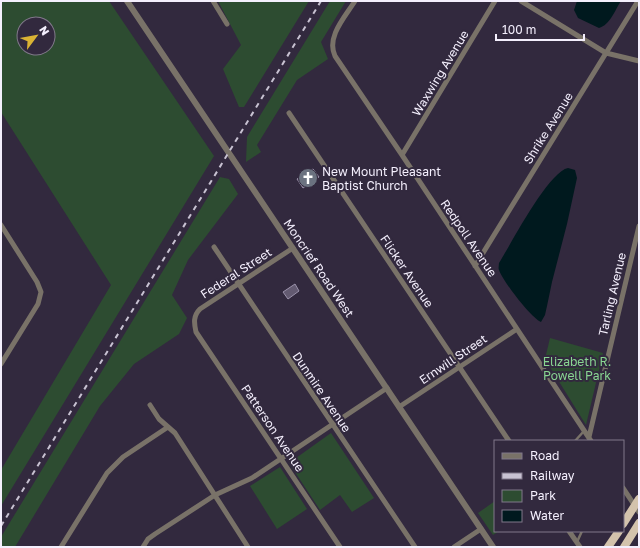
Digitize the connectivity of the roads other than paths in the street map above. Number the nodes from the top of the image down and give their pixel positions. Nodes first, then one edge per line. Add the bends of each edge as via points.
1 (127, 1) edge
2 (213, 1) edge
3 (355, 1) edge
4 (495, 1) edge
5 (521, 1) edge
6 (638, 1) edge
7 (227, 24) dead end
8 (606, 53) junction
9 (639, 61) edge
10 (289, 112) dead end
11 (402, 155) junction
12 (1, 225) edge
13 (639, 226) edge
14 (214, 247) dead end
15 (293, 248) junction
16 (475, 266) junction
17 (238, 284) junction
18 (194, 319) joint
19 (517, 329) junction
20 (1, 364) edge
21 (459, 367) junction
22 (387, 388) junction
23 (150, 405) dead end
24 (399, 407) junction
25 (332, 425) junction
26 (168, 427) junction
27 (585, 430) junction
28 (590, 439) edge
29 (507, 440) edge
30 (577, 440) edge
31 (281, 459) junction
32 (624, 489) edge
33 (214, 495) junction
34 (638, 505) edge
35 (624, 523) edge
36 (639, 523) edge
37 (481, 529) junction
38 (570, 532) edge
39 (582, 532) edge
40 (617, 532) edge
41 (578, 545) edge
42 (61, 547) edge
43 (143, 547) edge
44 (248, 547) edge
45 (340, 547) edge
46 (415, 547) edge
47 (454, 547) edge
48 (493, 547) edge
49 (608, 547) edge
50 (624, 547) edge

1 - 15 street, Moncrief Road West
2 - 7 street
3 - 11 street, Redpoll Avenue via 334,34 332,50
4 - 11 street, Waxwing Avenue
5 - 8 street
6 - 8 street, Shrike Avenue
8 - 9 street
8 - 16 street, Shrike Avenue
10 - 21 street, Flicker Avenue
11 - 16 street, Redpoll Avenue
12 - 20 street via 41,292 40,298
13 - 28 street, Tarling Avenue
14 - 17 street, Dunmire Avenue
15 - 17 street, Federal Street
15 - 22 street, Moncrief Road West
16 - 19 street, Redpoll Avenue
17 - 18 street, Federal Street via 200,309
17 - 25 street, Dunmire Avenue
18 - 31 street, Patterson Avenue via 196,332
19 - 21 street, Ernwill Street
19 - 27 street, Redpoll Avenue
21 - 24 street, Ernwill Street
21 - 29 street, Flicker Avenue
22 - 24 street, Moncrief Road West
22 - 25 street
23 - 26 street via 159,420
24 - 37 street, Moncrief Road West
25 - 31 street
25 - 46 street, Dunmire Avenue
26 - 33 street
26 - 42 street via 124,457 107,473
27 - 28 street, Redpoll Avenue
27 - 30 lane
31 - 33 street via 252,478
31 - 45 street, Patterson Avenue
32 - 34 street
33 - 43 street via 148,539
33 - 44 street
34 - 35 highway
36 - 50 highway
37 - 47 street
37 - 48 street, Moncrief Road West
38 - 41 street
39 - 41 lane
40 - 49 highway

